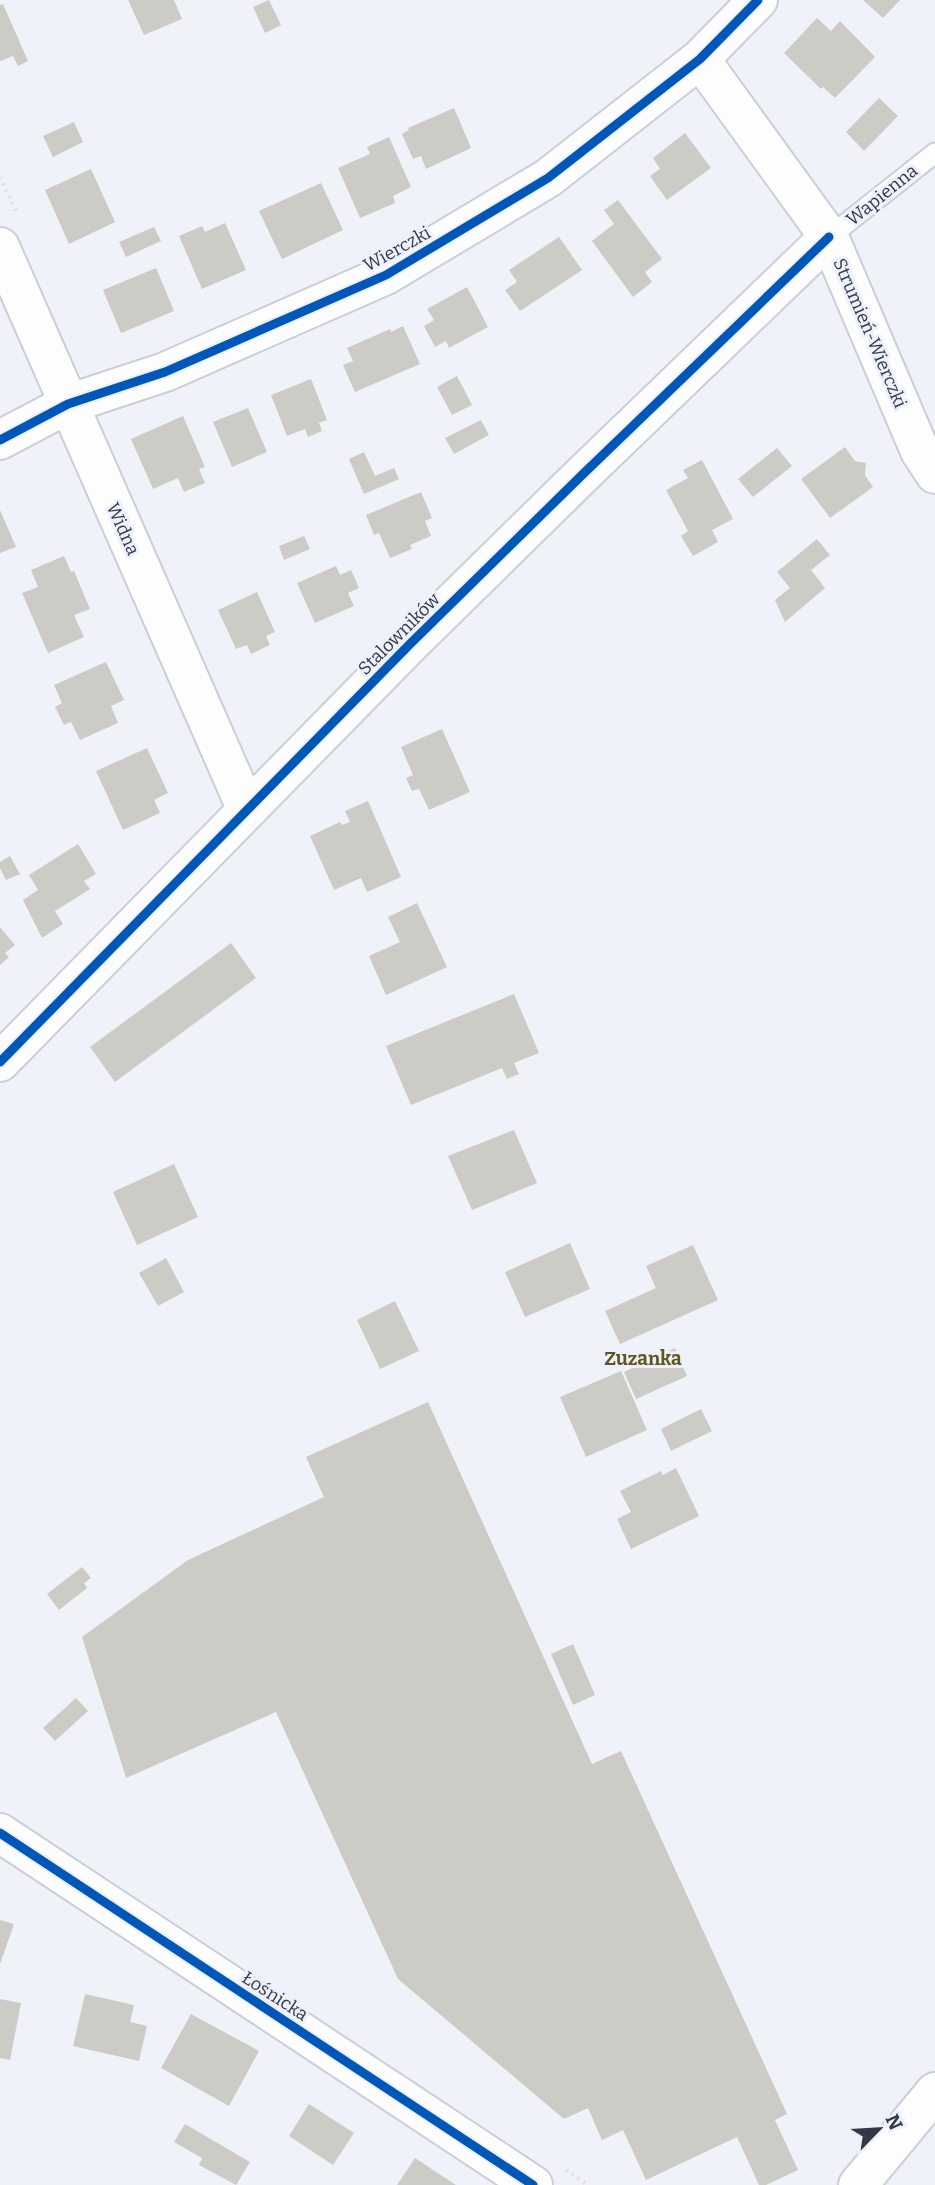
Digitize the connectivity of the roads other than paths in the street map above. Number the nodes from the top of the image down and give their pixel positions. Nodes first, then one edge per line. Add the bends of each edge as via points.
1 (744, 6) edge
2 (700, 59) junction
3 (935, 153) edge
4 (830, 237) junction
5 (0, 247) edge
6 (68, 404) junction
7 (0, 440) edge
8 (935, 474) edge
9 (247, 810) junction
10 (0, 1062) edge
11 (0, 1833) edge
12 (935, 2092) edge
13 (533, 2185) edge
14 (858, 2185) edge

1 - 2 street, Wierczki
2 - 4 street, Strumień-Wierczki
2 - 6 street, Wierczki via 548,178 386,275 165,372
3 - 4 lane, Wapienna
4 - 8 street, Strumień-Wierczki via 920,451
4 - 9 street, Stalowników via 580,476
5 - 6 street, Widna
6 - 7 street, Wierczki
6 - 9 street, Widna
9 - 10 street, Stalowników
11 - 13 street, Łośnicka
12 - 14 street

